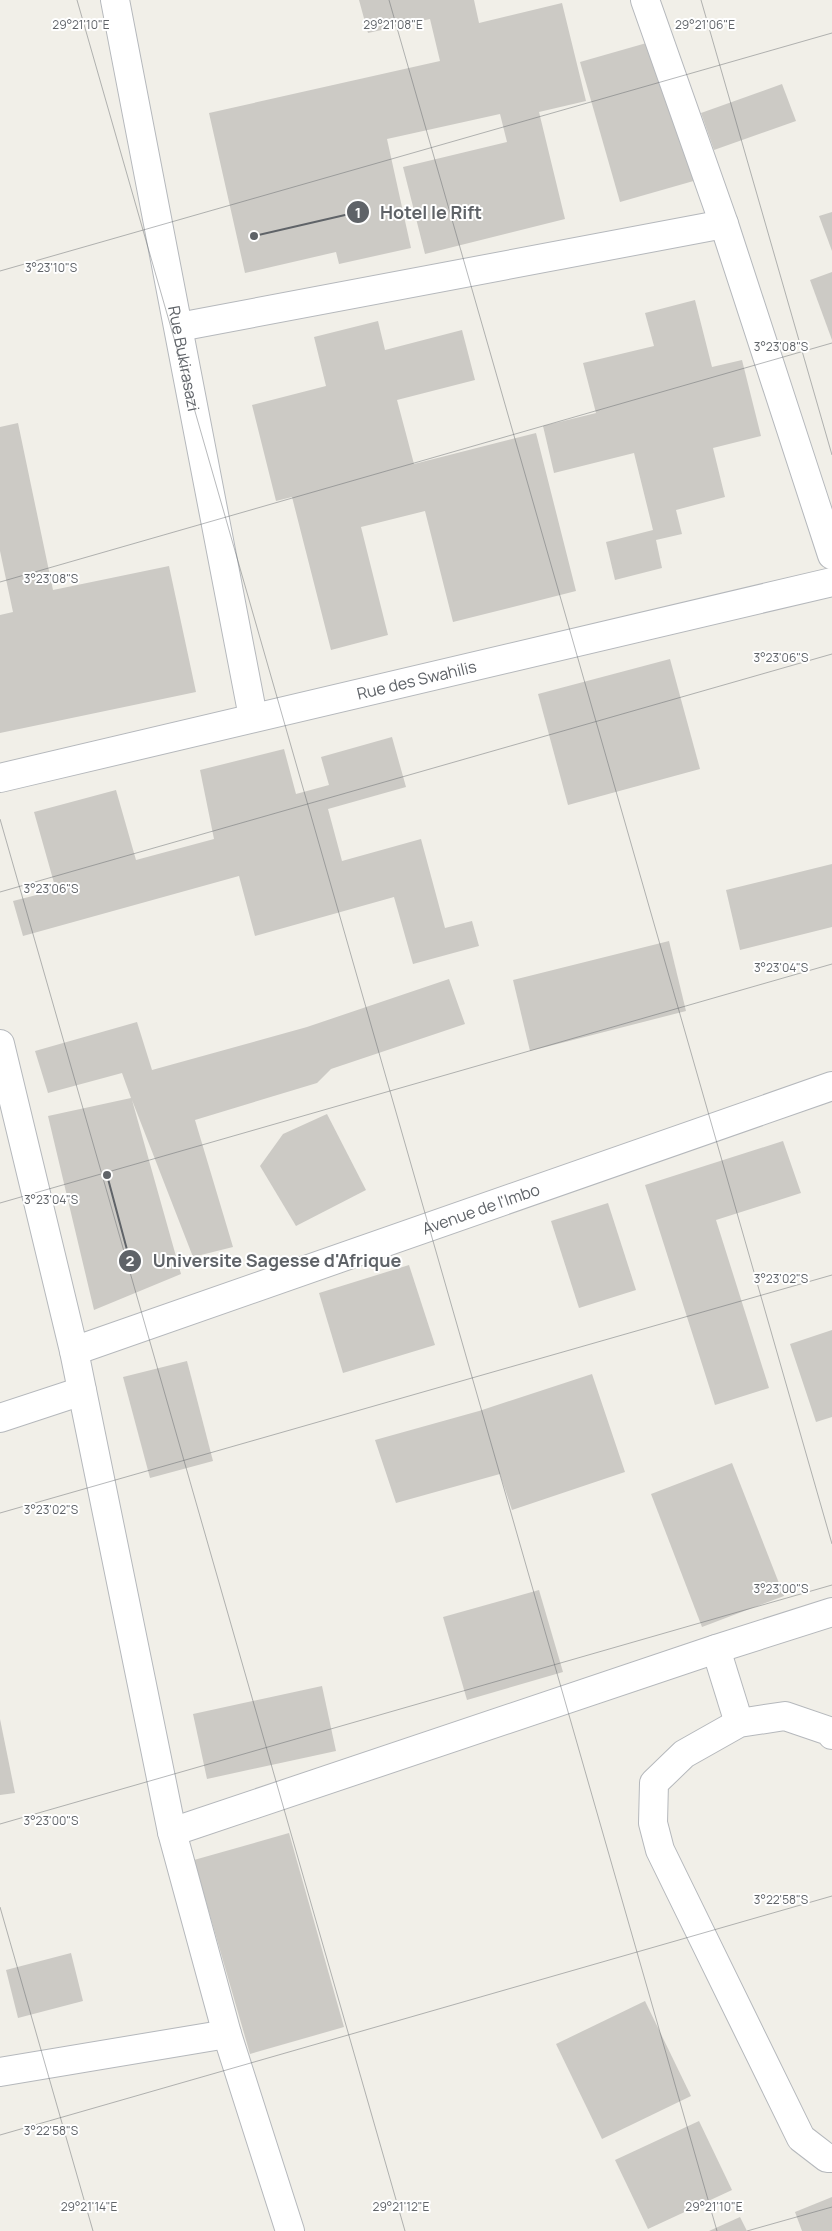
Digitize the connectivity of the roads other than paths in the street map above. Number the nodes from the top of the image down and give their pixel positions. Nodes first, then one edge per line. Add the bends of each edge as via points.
1 (115, 0) edge
2 (645, 0) edge
3 (724, 224) junction
4 (179, 327) junction
5 (832, 555) edge
6 (832, 582) edge
7 (253, 718) junction
8 (0, 778) edge
9 (0, 1044) edge
10 (832, 1086) edge
11 (74, 1351) junction
12 (82, 1391) junction
13 (0, 1418) edge
14 (832, 1612) edge
15 (716, 1649) junction
16 (739, 1723) junction
17 (832, 1735) edge
18 (172, 1832) junction
19 (227, 2034) junction
20 (0, 2072) edge
21 (832, 2158) edge
22 (290, 2231) edge

1 - 4 street, Rue Bukirasazi
2 - 3 street
3 - 4 street
3 - 5 street
4 - 7 street, Rue Bukirasazi
6 - 7 street, Rue des Swahilis
7 - 8 street, Rue des Swahilis
9 - 11 street
10 - 11 street, Avenue de l'Imbo
11 - 12 street
12 - 13 street
12 - 18 street
14 - 15 street
15 - 16 street
15 - 18 street
16 - 17 street via 785,1716 829,1731
16 - 21 street via 684,1754 654,1783 652,1823 660,1850 801,2138 827,2158
18 - 19 street
19 - 20 street
19 - 22 street

